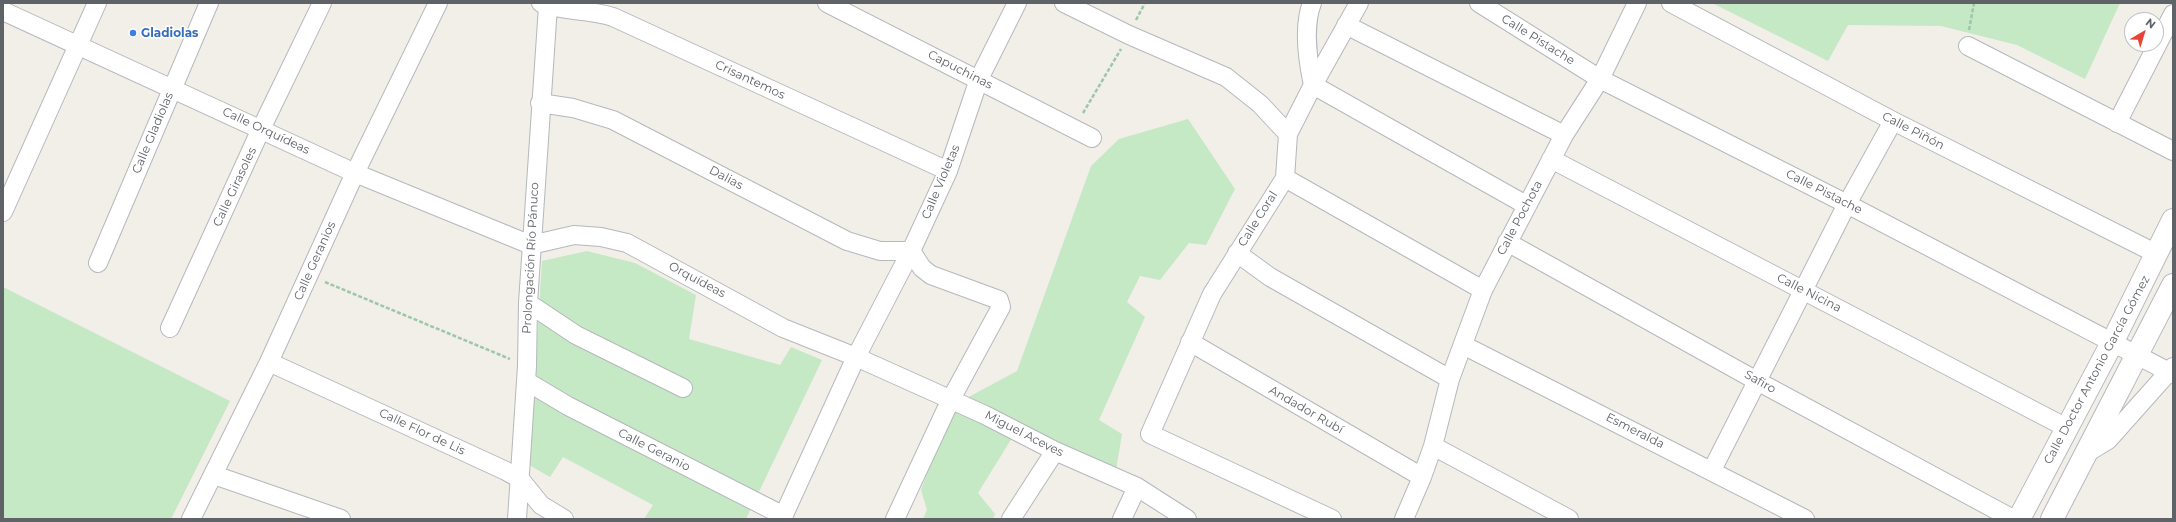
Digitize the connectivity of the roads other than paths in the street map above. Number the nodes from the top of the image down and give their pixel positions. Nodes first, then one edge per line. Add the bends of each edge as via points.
1 (97, 3) edge
2 (209, 3) edge
3 (322, 3) edge
4 (438, 3) edge
5 (827, 3) edge
6 (1017, 3) edge
7 (1064, 3) edge
8 (1312, 3) edge
9 (1359, 3) edge
10 (1479, 3) edge
11 (1637, 3) edge
12 (1671, 3) edge
13 (545, 4) edge
14 (3, 11) edge
15 (2173, 14) edge
16 (1346, 25) junction
17 (78, 45) junction
18 (1968, 46) road end
19 (979, 79) junction
20 (1600, 79) junction
21 (1313, 85) junction
22 (172, 88) junction
23 (540, 103) junction
24 (1894, 121) junction
25 (2117, 123) junction
26 (261, 129) junction
27 (1288, 134) junction
28 (1564, 135) junction
29 (1092, 138) dead end
30 (2173, 151) edge
31 (1551, 160) junction
32 (948, 171) junction
33 (355, 173) junction
34 (1285, 178) junction
35 (1847, 204) junction
36 (1526, 205) junction
37 (3, 212) edge
38 (2173, 220) edge
39 (1507, 242) junction
40 (531, 245) junction
41 (911, 251) junction
42 (1237, 253) junction
43 (2157, 254) junction
44 (98, 264) dead end
45 (2173, 285) edge
46 (1483, 290) junction
47 (1803, 290) junction
48 (528, 303) junction
49 (170, 328) dead end
50 (2113, 341) junction
51 (1190, 342) junction
52 (1463, 345) junction
53 (2138, 355) junction
54 (856, 357) junction
55 (269, 362) junction
56 (2172, 371) edge
57 (526, 374) junction
58 (1450, 379) junction
59 (1757, 381) junction
60 (682, 388) dead end
61 (951, 399) junction
62 (2067, 428) junction
63 (1433, 446) junction
64 (1056, 451) junction
65 (2085, 454) junction
66 (1712, 470) junction
67 (214, 475) junction
68 (1422, 477) junction
69 (520, 479) junction
70 (1137, 487) junction
71 (783, 518) edge
72 (191, 519) edge
73 (341, 519) edge
74 (517, 519) edge
75 (564, 519) edge
76 (895, 519) edge
77 (1010, 519) edge
78 (1122, 519) edge
79 (1187, 519) edge
80 (1332, 519) edge
81 (1404, 519) edge
82 (1569, 519) edge
83 (1806, 519) edge
84 (2013, 519) edge
85 (2019, 519) edge
86 (2052, 519) edge

1 - 17 street
2 - 22 street, Calle Gladiolas
3 - 26 street, Calle Girasoles
4 - 33 street, Calle Geranios
5 - 19 street, Capuchinas
6 - 19 street, Calle Violetas
7 - 27 street via 1129,35 1226,77 1260,104
8 - 21 street via 1308,62
9 - 16 street, Calle Coral
10 - 20 street, Calle Pistache
11 - 20 street, Calle Pochota
12 - 24 street, Calle Piñón
13 - 23 street, Prolongación Río Pánuco
13 - 32 street, Crisantemos via 596,11 613,17
14 - 17 street, Calle Orquídeas
15 - 25 street
16 - 21 street, Calle Coral
16 - 28 street
17 - 22 street, Calle Orquídeas
17 - 37 street
18 - 25 street
19 - 29 street, Capuchinas
19 - 32 street, Calle Violetas
20 - 28 street, Calle Pochota
20 - 35 street, Calle Pistache
21 - 27 street, Calle Coral
21 - 36 street
22 - 26 street, Calle Orquídeas
22 - 44 street, Calle Gladiolas
23 - 40 street, Prolongación Río Pánuco
23 - 41 street, Dalias via 573,108 613,120 847,241 880,251
24 - 35 street
24 - 43 street, Calle Piñón
25 - 30 street
26 - 33 street, Calle Orquídeas
26 - 49 street, Calle Girasoles
27 - 34 street, Calle Coral
28 - 31 street, Calle Pochota
31 - 36 street, Calle Pochota
31 - 47 street, Calle Nicina
32 - 41 street, Calle Violetas
33 - 40 street, Calle Orquídeas
33 - 55 street, Calle Geranios
34 - 42 street, Calle Coral
34 - 46 street
35 - 47 street
35 - 50 street, Calle Pistache
36 - 39 street, Calle Pochota
38 - 43 street, Calle Doctor Antonio García Gómez
39 - 46 street, Calle Pochota
39 - 59 street, Safiro
40 - 48 street, Prolongación Río Pánuco
40 - 54 street, Orquídeas via 574,235 601,237 627,243 783,328
41 - 54 street, Calle Violetas
41 - 61 street via 922,268 931,275 996,298 1001,303
42 - 51 street, Calle Coral via 1212,294
42 - 58 street via 1270,277
43 - 50 street, Calle Doctor Antonio García Gómez
45 - 53 street
46 - 52 street, Calle Pochota
47 - 59 street
47 - 62 street, Calle Nicina
48 - 57 street, Prolongación Río Pánuco
48 - 60 street via 576,335
50 - 53 street, Calle Pistache
50 - 62 street, Calle Doctor Antonio García Gómez
51 - 68 street, Andador Rubí
51 - 80 street, Calle Coral via 1150,434
52 - 58 street, Calle Pochota
52 - 66 street, Esmeralda
53 - 56 street, Calle Pistache
53 - 65 street
54 - 61 street, Miguel Aceves
54 - 71 street, Calle Violetas
55 - 67 street, Calle Geranios
55 - 69 street, Calle Flor de Lis
56 - 65 street via 2108,440
57 - 69 street, Prolongación Río Pánuco
57 - 71 street, Calle Geranio via 568,406
58 - 63 street, Calle Pochota
59 - 66 street
59 - 84 street, Safiro
61 - 64 street, Miguel Aceves
61 - 76 street
62 - 85 street, Calle Doctor Antonio García Gómez
63 - 68 street, Calle Pochota
63 - 82 street
64 - 70 street, Miguel Aceves
64 - 77 street
65 - 86 street
66 - 83 street, Esmeralda
67 - 72 street, Calle Geranios
67 - 73 street
68 - 81 street, Calle Pochota
69 - 74 street, Prolongación Río Pánuco
69 - 75 street, Calle Flor de Lis via 541,505
70 - 78 street
70 - 79 street, Miguel Aceves

